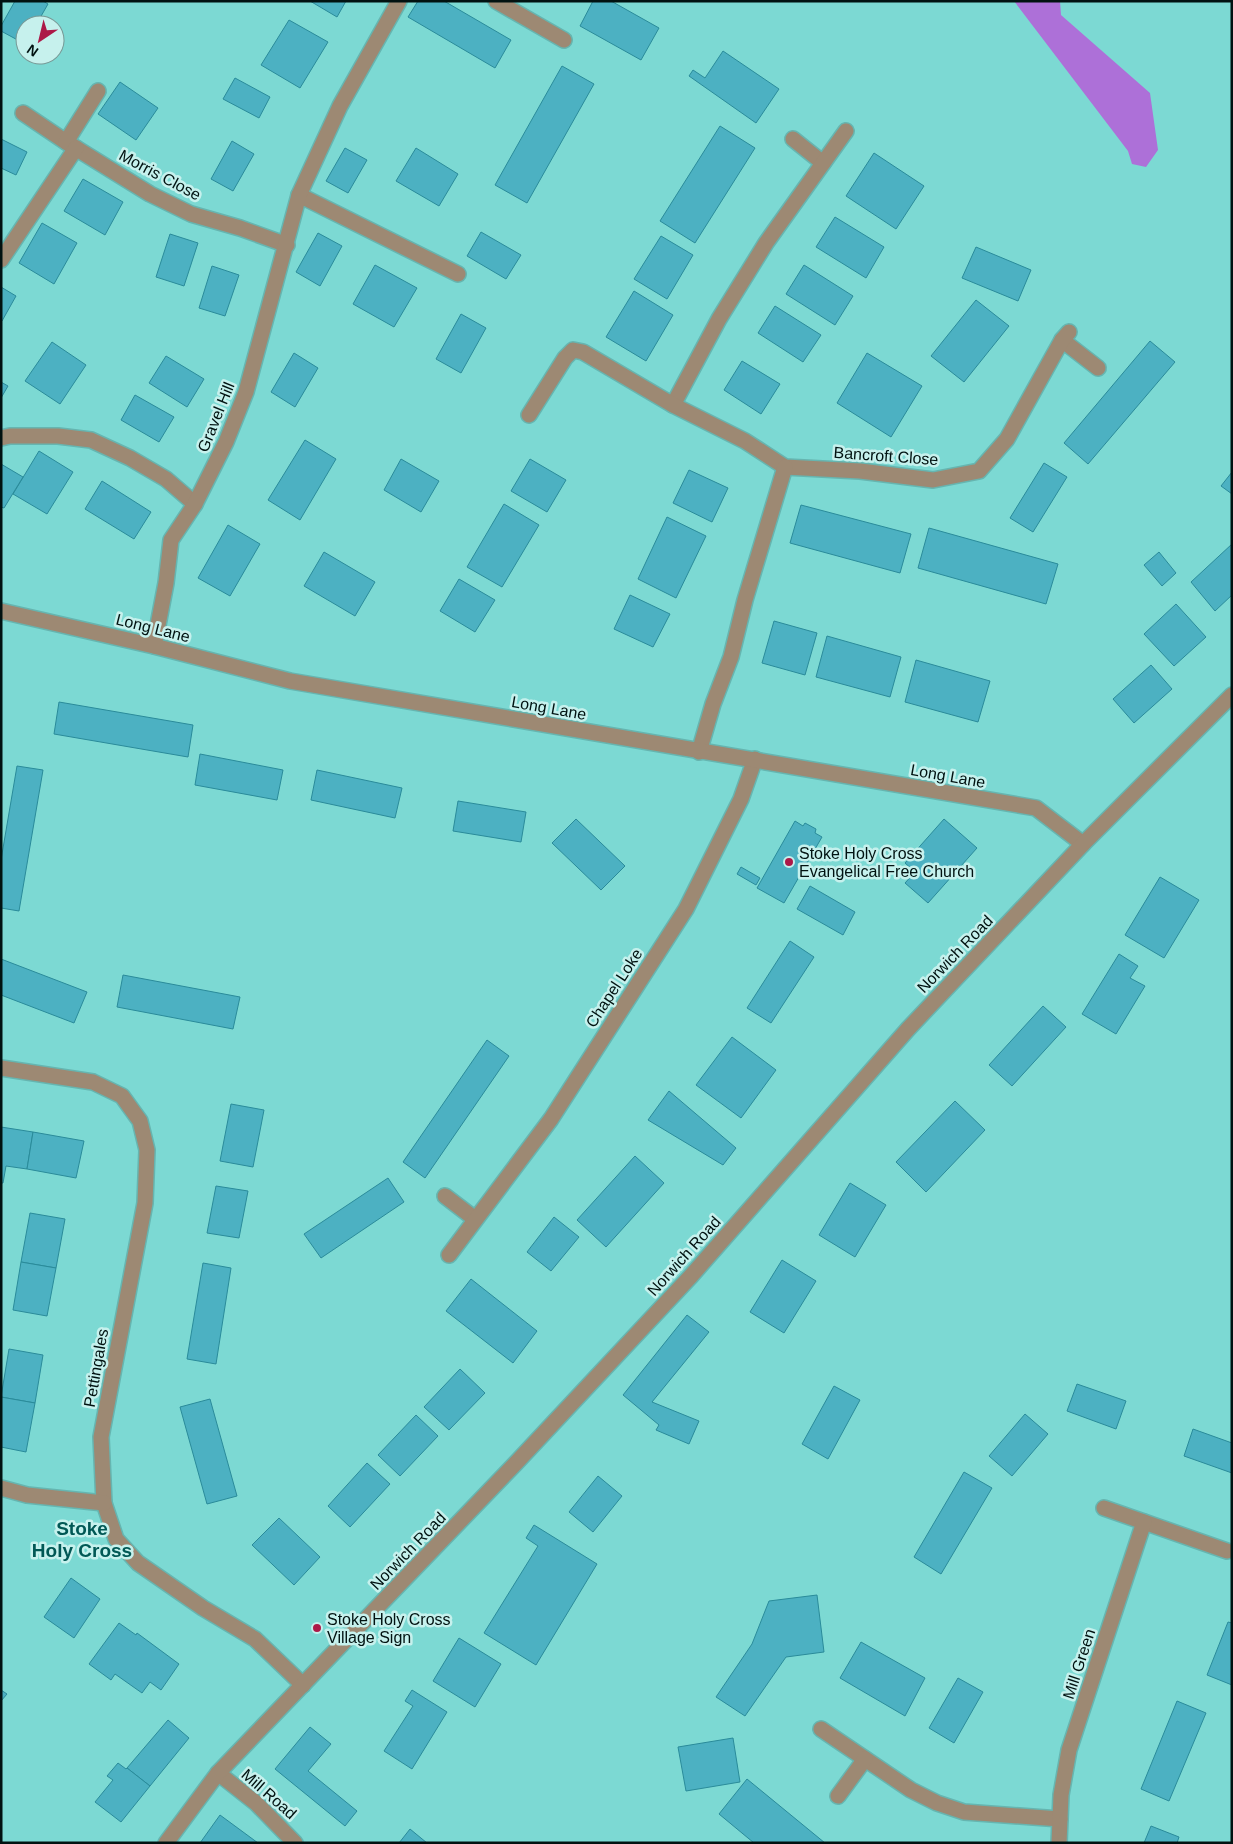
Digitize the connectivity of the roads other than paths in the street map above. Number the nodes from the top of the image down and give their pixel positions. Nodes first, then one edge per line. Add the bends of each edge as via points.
1 (398, 1) edge
2 (496, 1) edge
3 (564, 40) dead end
4 (98, 91) dead end
5 (23, 113) dead end
6 (846, 131) dead end
7 (793, 139) dead end
8 (71, 145) junction
9 (824, 163) junction
10 (299, 195) junction
11 (287, 245) junction
12 (1, 260) edge
13 (458, 274) dead end
14 (1098, 368) dead end
15 (673, 405) junction
16 (529, 415) dead end
17 (1, 438) edge
18 (785, 467) junction
19 (195, 504) junction
20 (1, 611) edge
21 (154, 646) junction
22 (1232, 695) edge
23 (699, 752) junction
24 (754, 759) junction
25 (1083, 844) junction
26 (1, 1068) edge
27 (444, 1196) dead end
28 (475, 1219) junction
29 (449, 1255) dead end
30 (1, 1488) edge
31 (104, 1503) junction
32 (1104, 1508) dead end
33 (1144, 1522) junction
34 (1227, 1551) dead end
35 (302, 1685) junction
36 (821, 1729) dead end
37 (865, 1759) junction
38 (218, 1774) junction
39 (838, 1796) dead end
40 (1060, 1819) junction
41 (166, 1843) edge
42 (295, 1843) edge
43 (1059, 1843) edge

1 - 10 street, Gravel Hill via 340,106
2 - 3 street
4 - 8 street
5 - 8 street, Morris Close
6 - 9 street
7 - 9 street
8 - 11 street, Morris Close via 150,194 192,214
8 - 12 street
9 - 15 street via 766,243 719,319
10 - 11 street, Gravel Hill
10 - 13 street
11 - 19 street, Gravel Hill via 246,392 226,442
14 - 18 street, Bancroft Close via 1066,336 1007,439 979,470 933,480 860,471
15 - 16 street, Bancroft Close via 609,366 573,350
15 - 18 street, Bancroft Close via 745,441
17 - 19 street via 58,436 91,440 166,479
18 - 23 street via 731,657
19 - 21 street, Gravel Hill via 171,540
20 - 21 street, Long Lane
21 - 23 street, Long Lane via 290,681
22 - 25 street, Norwich Road
23 - 24 street, Long Lane
24 - 25 street, Long Lane via 1036,808
24 - 28 street, Chapel Loke via 741,799 686,909 551,1119
25 - 35 street, Norwich Road via 908,1029 691,1276
26 - 31 street, Pettingales via 93,1082 122,1096 140,1121 147,1150 145,1203 101,1437
27 - 28 street
28 - 29 street, Chapel Loke
30 - 31 street via 27,1495
31 - 35 street, Pettingales via 116,1538 138,1563 255,1639
32 - 33 street
33 - 34 street
33 - 40 street, Mill Green via 1069,1750 1060,1795
35 - 38 street, Norwich Road
36 - 37 street
37 - 39 street
37 - 40 street via 936,1803 964,1812
38 - 41 street, Norwich Road
38 - 42 street, Mill Road via 256,1804
40 - 43 street, Mill Green

